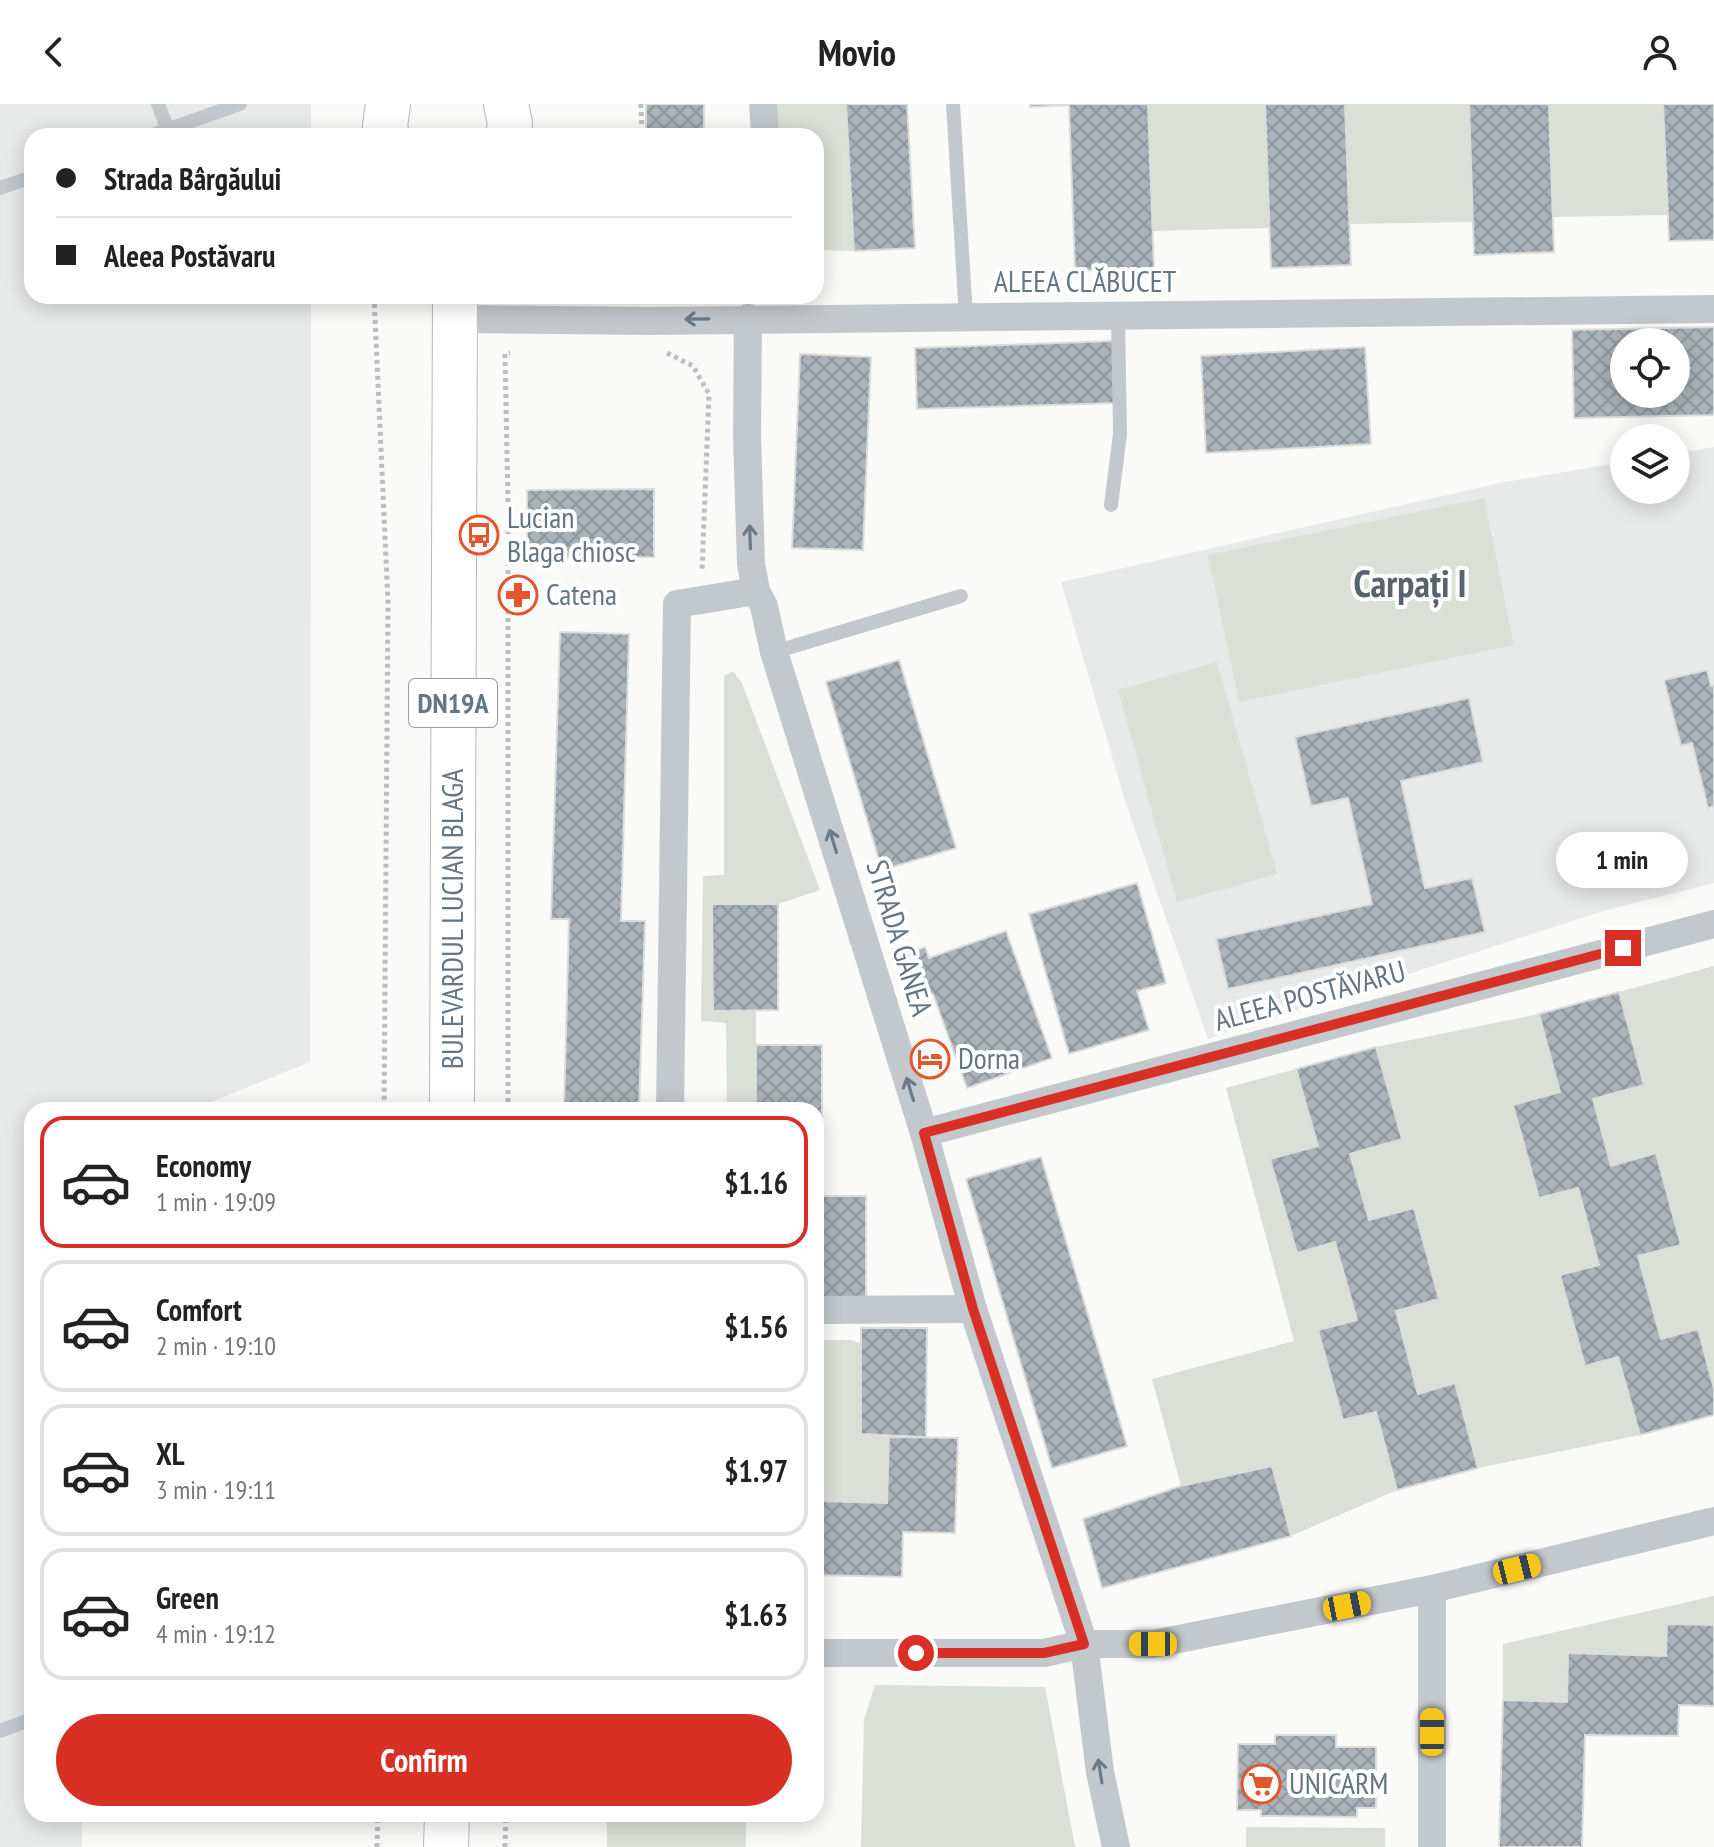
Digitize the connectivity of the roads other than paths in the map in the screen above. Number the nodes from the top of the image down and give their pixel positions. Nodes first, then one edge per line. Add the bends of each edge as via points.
1 (158, 104) edge
2 (240, 104) edge
3 (388, 104) edge
4 (506, 104) edge
5 (763, 104) edge
6 (953, 104) edge
7 (167, 128) edge
8 (174, 128) edge
9 (385, 128) edge
10 (509, 128) edge
11 (764, 128) edge
12 (24, 180) edge
13 (0, 188) edge
14 (455, 308) edge
15 (1714, 309) edge
16 (766, 311) edge
17 (1118, 316) junction
18 (966, 317) junction
19 (1111, 505) dead end
20 (756, 591) junction
21 (961, 596) dead end
22 (774, 652) junction
23 (1714, 924) edge
24 (452, 1102) edge
25 (670, 1102) edge
26 (924, 1133) junction
27 (973, 1309) junction
28 (824, 1310) edge
29 (1714, 1521) edge
30 (1432, 1589) junction
31 (1084, 1644) junction
32 (824, 1653) edge
33 (24, 1722) edge
34 (0, 1731) edge
35 (447, 1822) edge
36 (446, 1847) edge
37 (1116, 1847) edge
38 (1432, 1847) edge

1 - 7 lane
2 - 8 lane
3 - 9 main road
4 - 10 main road
5 - 11 street
6 - 18 lane
12 - 13 lane
16 -> 14 street, ALEEA CLĂBUCET
14 - 24 main road, BULEVARDUL LUCIAN BLAGA / DN19A
15 - 17 street, ALEEA CLĂBUCET
16 - 18 street, ALEEA CLĂBUCET
20 -> 16 street, STRADA GANEA via 749,497
17 - 18 street, ALEEA CLĂBUCET
17 - 19 lane via 1120,434
20 - 22 street, STRADA GANEA
20 - 25 street via 677,604
21 - 22 lane
26 -> 22 street, STRADA GANEA
23 - 26 street, ALEEA POSTĂVARU
26 - 27 street, STRADA GANEA
27 - 28 street
27 - 31 street, STRADA GANEA
29 - 30 street
30 - 31 street via 1153,1644
30 - 38 street
31 - 32 street via 1044,1653
37 -> 31 street, STRADA GANEA via 1100,1772
33 - 34 lane
35 - 36 main road

